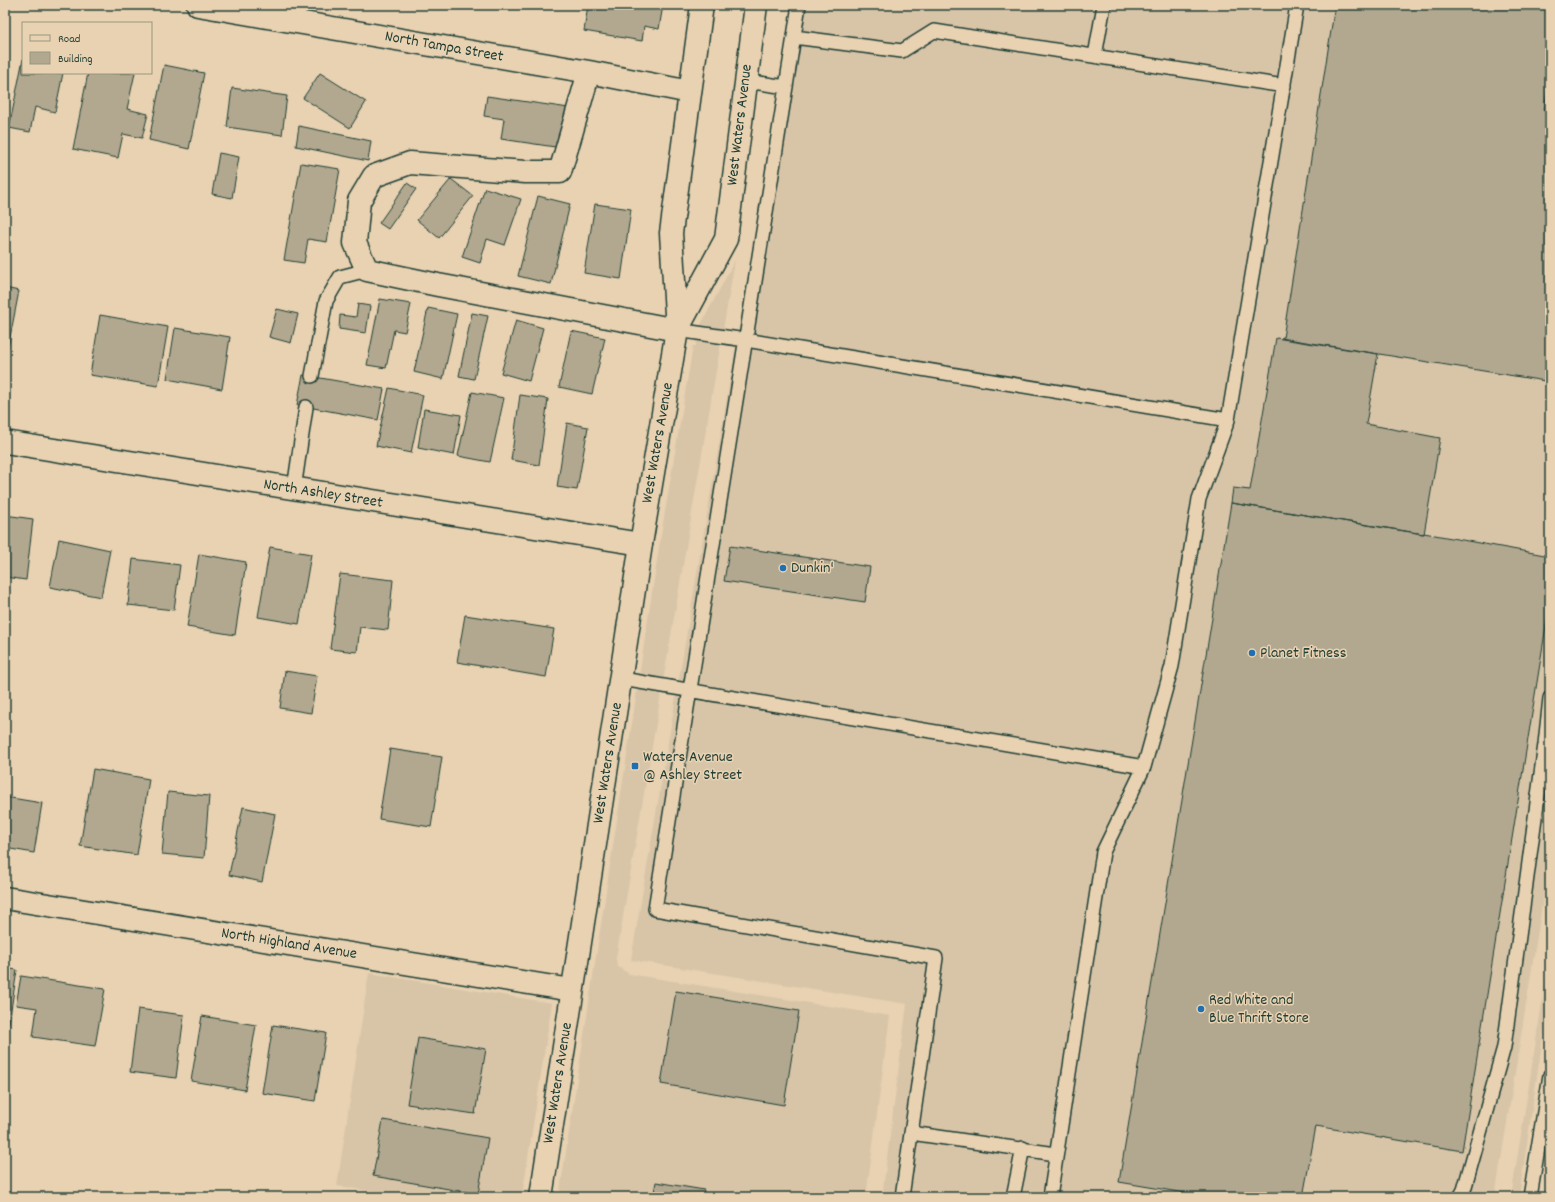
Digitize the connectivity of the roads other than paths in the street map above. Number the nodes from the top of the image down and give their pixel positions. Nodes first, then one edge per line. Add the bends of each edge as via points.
1 (198, 5) edge
2 (702, 5) edge
3 (756, 5) edge
4 (799, 5) edge
5 (1104, 5) edge
6 (1298, 5) edge
7 (794, 37) junction
8 (1095, 56) junction
9 (589, 72) junction
10 (746, 81) junction
11 (1284, 86) junction
12 (786, 87) junction
13 (690, 92) junction
14 (367, 270) junction
15 (677, 330) junction
16 (746, 340) junction
17 (312, 376) dead end
18 (306, 407) dead end
19 (1228, 420) junction
20 (5, 442) edge
21 (294, 489) junction
22 (641, 544) junction
23 (622, 679) junction
24 (690, 690) junction
25 (1550, 698) edge
26 (1144, 767) junction
27 (5, 898) edge
28 (572, 990) junction
29 (1550, 1075) edge
30 (911, 1132) junction
31 (1023, 1148) junction
32 (1056, 1154) junction
33 (541, 1197) edge
34 (902, 1197) edge
35 (1013, 1197) edge
36 (1050, 1197) edge
37 (1460, 1197) edge
38 (1530, 1197) edge

1 - 9 street, North Tampa Street
2 - 13 street, West Waters Avenue
3 - 10 street, West Waters Avenue
4 - 7 lane
5 - 8 lane
6 - 11 lane
7 - 8 lane via 902,51 934,31
7 - 12 lane
8 - 11 lane
9 - 13 street, North Tampa Street
9 - 14 street via 560,172 525,172 410,163 374,176 359,201 355,243
10 - 12 lane
10 - 15 street, West Waters Avenue via 726,239
11 - 19 lane
12 - 16 lane
13 - 15 street, West Waters Avenue via 671,233
14 - 15 street
14 - 17 lane via 340,277 326,301
15 - 16 lane
15 - 22 street, West Waters Avenue
16 - 19 lane
16 - 24 lane
18 - 21 lane
19 - 26 lane via 1199,499 1172,666
20 - 21 street, North Ashley Street
21 - 22 street, North Ashley Street
22 - 23 street, West Waters Avenue
23 - 24 lane
23 - 28 street, West Waters Avenue
24 - 26 lane
24 - 30 lane via 655,909 936,958
25 - 37 lane via 1504,1047
26 - 32 lane via 1103,852
27 - 28 street, North Highland Avenue
28 - 33 street, West Waters Avenue
29 - 38 lane
30 - 31 lane
30 - 34 lane
31 - 32 lane
31 - 35 lane
32 - 36 lane

